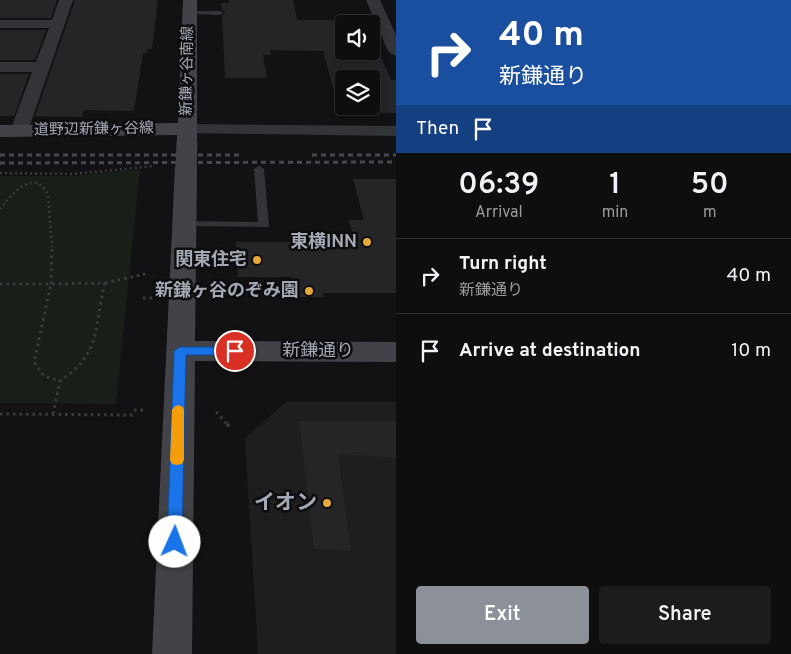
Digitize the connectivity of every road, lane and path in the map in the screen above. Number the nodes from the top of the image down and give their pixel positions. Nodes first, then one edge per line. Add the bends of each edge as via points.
1 (66, 0) edge
2 (372, 0) edge
3 (189, 6) edge
4 (220, 13) dead end
5 (0, 24) edge
6 (57, 24) junction
7 (396, 51) edge
8 (0, 67) edge
9 (40, 67) junction
10 (9, 131) edge
11 (396, 131) edge
12 (187, 136) junction
13 (154, 166) dead end
14 (259, 168) dead end
15 (0, 173) edge
16 (0, 209) edge
17 (184, 224) junction
18 (145, 274) dead end
19 (105, 283) junction
20 (0, 284) edge
21 (51, 284) junction
22 (238, 291) dead end
23 (216, 298) dead end
24 (180, 351) junction
25 (396, 352) edge
26 (60, 381) junction
27 (147, 410) dead end
28 (216, 412) dead end
29 (0, 414) edge
30 (53, 414) junction
31 (230, 427) dead end
32 (172, 654) edge

1 - 6 street
2 - 7 street
3 - 4 lane
3 - 12 street, 新鎌ヶ谷南線
5 - 6 street
6 - 9 street
8 - 9 street
9 - 10 street
10 - 12 street, 道野辺新鎌ヶ谷線
11 - 12 street
12 - 17 street, 新鎌ヶ谷南線, bridge
13 - 15 path via 73,174
14 - 17 lane via 264,225
16 - 21 path via 22,185 40,183 46,188 53,255
17 - 24 street
18 - 19 path
19 - 21 path
19 - 26 path via 100,296 94,343 86,361 75,373
20 - 21 path
21 - 26 path via 34,362 44,376
22 - 23 path
24 - 25 street, 新鎌通り
24 - 32 street
26 - 30 path
27 - 30 path
28 - 31 path
29 - 30 path

